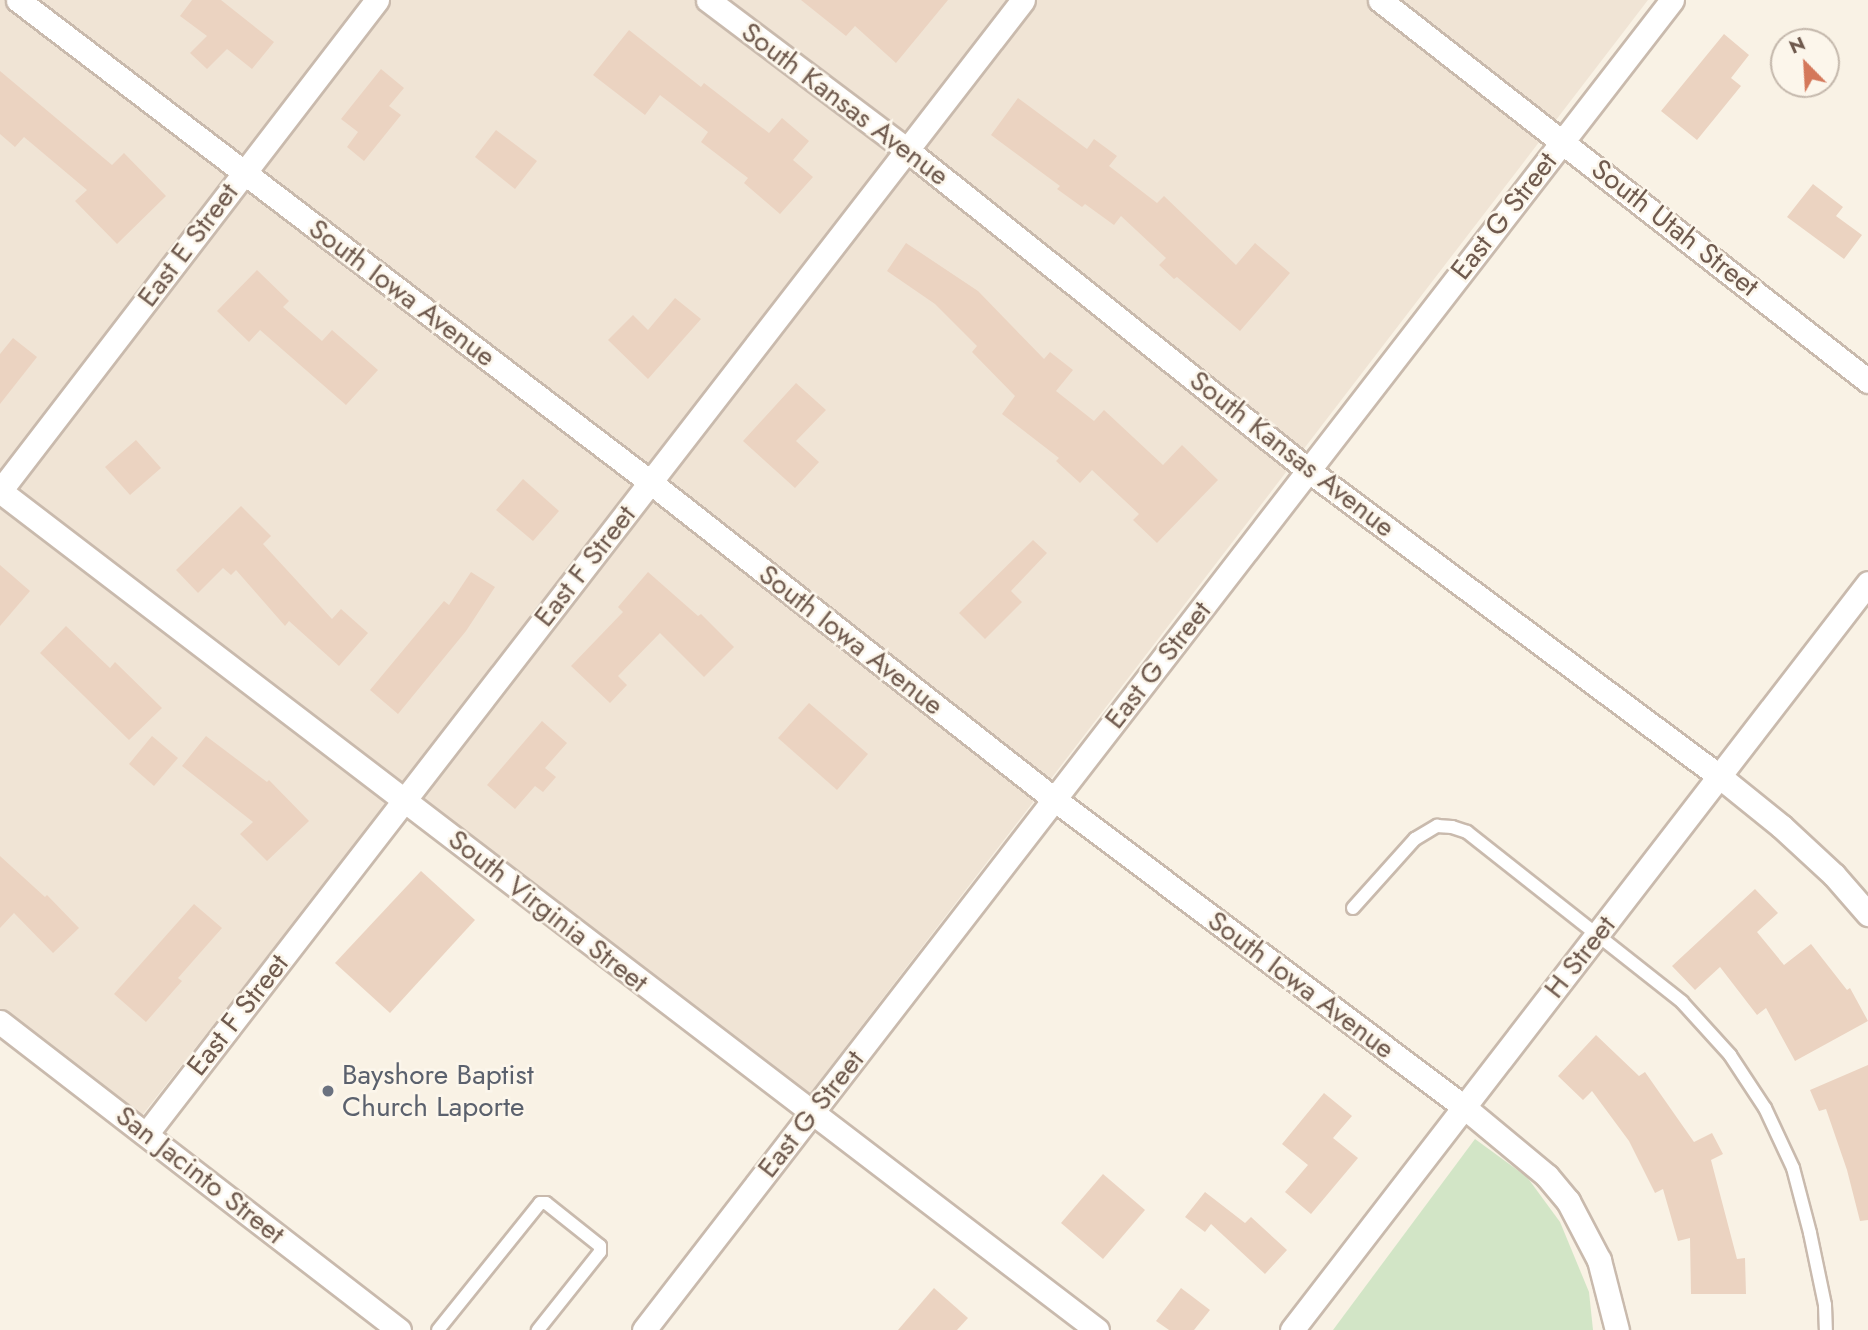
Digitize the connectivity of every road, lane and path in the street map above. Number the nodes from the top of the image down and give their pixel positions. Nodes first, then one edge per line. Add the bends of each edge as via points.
1 (18, 0) edge
2 (377, 0) edge
3 (708, 0) edge
4 (1023, 0) edge
5 (1380, 0) edge
6 (1672, 0) edge
7 (1563, 140) junction
8 (907, 150) junction
9 (243, 173) junction
10 (1868, 381) edge
11 (1308, 470) junction
12 (650, 482) junction
13 (0, 491) edge
14 (1868, 583) edge
15 (1719, 776) junction
16 (1054, 799) junction
17 (404, 800) junction
18 (1353, 908) dead end
19 (1868, 914) edge
20 (1596, 935) junction
21 (0, 1022) edge
22 (1464, 1107) junction
23 (811, 1114) junction
24 (146, 1133) junction
25 (399, 1330) edge
26 (438, 1330) edge
27 (538, 1330) edge
28 (644, 1330) edge
29 (1097, 1330) edge
30 (1292, 1330) edge
31 (1617, 1330) edge
32 (1826, 1330) edge

1 - 9 street, South Iowa Avenue
2 - 9 street, East E Street
3 - 8 street, South Kansas Avenue
4 - 8 street, East F Street
5 - 7 street, South Utah Street
6 - 7 street, East G Street
7 - 10 street, South Utah Street
7 - 11 street, East G Street
8 - 11 street, South Kansas Avenue
8 - 12 street, East F Street
9 - 12 street, South Iowa Avenue
9 - 13 street, East E Street
11 - 15 street, South Kansas Avenue
11 - 16 street, East G Street
12 - 16 street, South Iowa Avenue
12 - 17 street, East F Street
13 - 17 street, South Virginia Street
14 - 15 street, H Street
15 - 19 street, South Kansas Avenue via 1799,842
15 - 20 street, H Street
16 - 22 street, South Iowa Avenue
16 - 23 street, East G Street
17 - 23 street, South Virginia Street
17 - 24 street, East F Street
18 - 20 lane via 1415,839 1437,826 1452,827 1468,832
20 - 22 street, H Street
20 - 32 lane via 1682,1002 1730,1055 1765,1108 1793,1168 1820,1281
21 - 24 street, San Jacinto Street
22 - 30 street, H Street
22 - 31 street, South Iowa Avenue via 1547,1176 1568,1201 1599,1260
23 - 28 street, East G Street
23 - 29 street, South Virginia Street
24 - 25 street, San Jacinto Street
26 - 27 lane via 540,1203 546,1203 600,1246 600,1252

